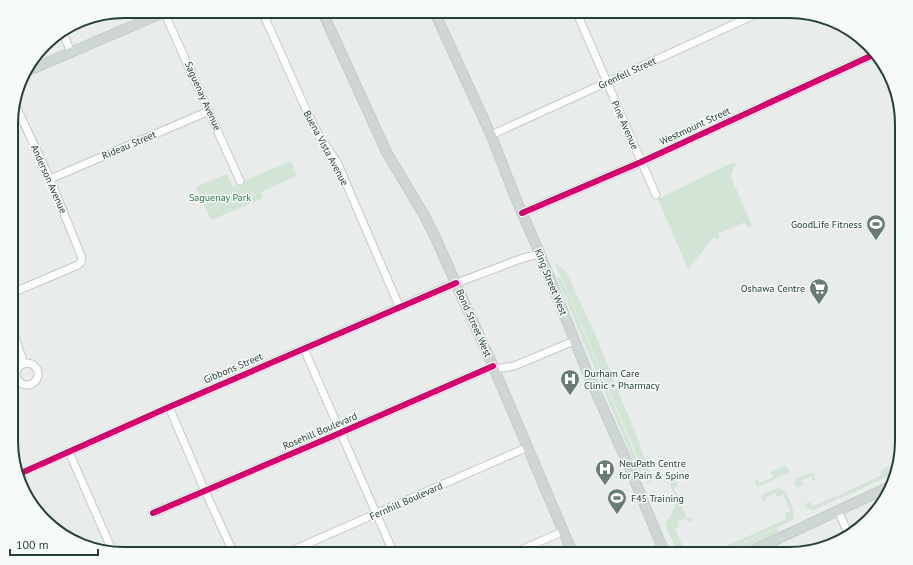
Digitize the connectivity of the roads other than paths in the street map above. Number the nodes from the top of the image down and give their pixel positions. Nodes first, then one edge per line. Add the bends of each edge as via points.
1 (152, 18) edge
2 (169, 18) edge
3 (265, 18) edge
4 (325, 18) edge
5 (437, 18) edge
6 (579, 18) edge
7 (748, 18) edge
8 (64, 36) edge
9 (71, 52) junction
10 (870, 56) edge
11 (34, 68) edge
12 (606, 82) junction
13 (209, 111) junction
14 (19, 112) edge
15 (491, 135) junction
16 (641, 162) junction
17 (50, 179) junction
18 (240, 180) dead end
19 (656, 195) dead end
20 (522, 213) junction
21 (540, 254) junction
22 (456, 283) junction
23 (18, 290) edge
24 (399, 306) junction
25 (574, 341) junction
26 (18, 346) edge
27 (304, 349) junction
28 (24, 364) dead end
29 (494, 368) junction
30 (169, 407) junction
31 (341, 433) junction
32 (528, 447) junction
33 (69, 452) junction
34 (23, 472) edge
35 (883, 490) edge
36 (205, 491) junction
37 (838, 510) junction
38 (153, 513) dead end
39 (377, 514) junction
40 (846, 530) edge
41 (564, 531) junction
42 (110, 546) edge
43 (231, 547) edge
44 (300, 547) edge
45 (391, 547) edge
46 (528, 547) edge
47 (570, 547) edge
48 (662, 547) edge
49 (760, 547) edge

1 - 9 main road
2 - 13 street, Saguenay Avenue
3 - 24 street, Buena Vista Avenue via 308,114 336,162
4 - 22 main road, Bond Street West via 387,153 424,215
5 - 15 main road, King Street West
6 - 12 street, Pine Avenue
7 - 12 street, Grenfell Street
8 - 9 street
9 - 11 main road
10 - 16 street, Westmount Street
12 - 15 street, Grenfell Street
12 - 16 street, Pine Avenue
13 - 17 street, Rideau Street
13 - 18 street, Saguenay Avenue
14 - 17 street, Anderson Avenue
15 - 20 main road, King Street West
16 - 19 street, Pine Avenue
16 - 20 street, Westmount Street
17 - 23 street, Anderson Avenue via 82,258 81,262
20 - 21 main road, King Street West
21 - 22 street, Gibbons Street
21 - 25 main road, King Street West
22 - 24 street, Gibbons Street
22 - 29 main road, Bond Street West
24 - 27 street, Gibbons Street
25 - 29 street, Rosehill Boulevard via 514,366
25 - 48 main road, King Street West
26 - 28 street
27 - 30 street, Gibbons Street
27 - 31 street
29 - 31 street, Rosehill Boulevard
29 - 32 main road, Bond Street West
30 - 33 street, Gibbons Street
30 - 36 street
31 - 36 street, Rosehill Boulevard
31 - 39 street
32 - 39 street, Fernhill Boulevard
32 - 41 main road, Bond Street West
33 - 34 street, Gibbons Street
33 - 42 street
35 - 37 main road
36 - 38 street, Rosehill Boulevard
36 - 43 street
37 - 40 street
37 - 49 main road
39 - 44 street, Fernhill Boulevard
39 - 45 street
41 - 46 street
41 - 47 main road, Bond Street West

